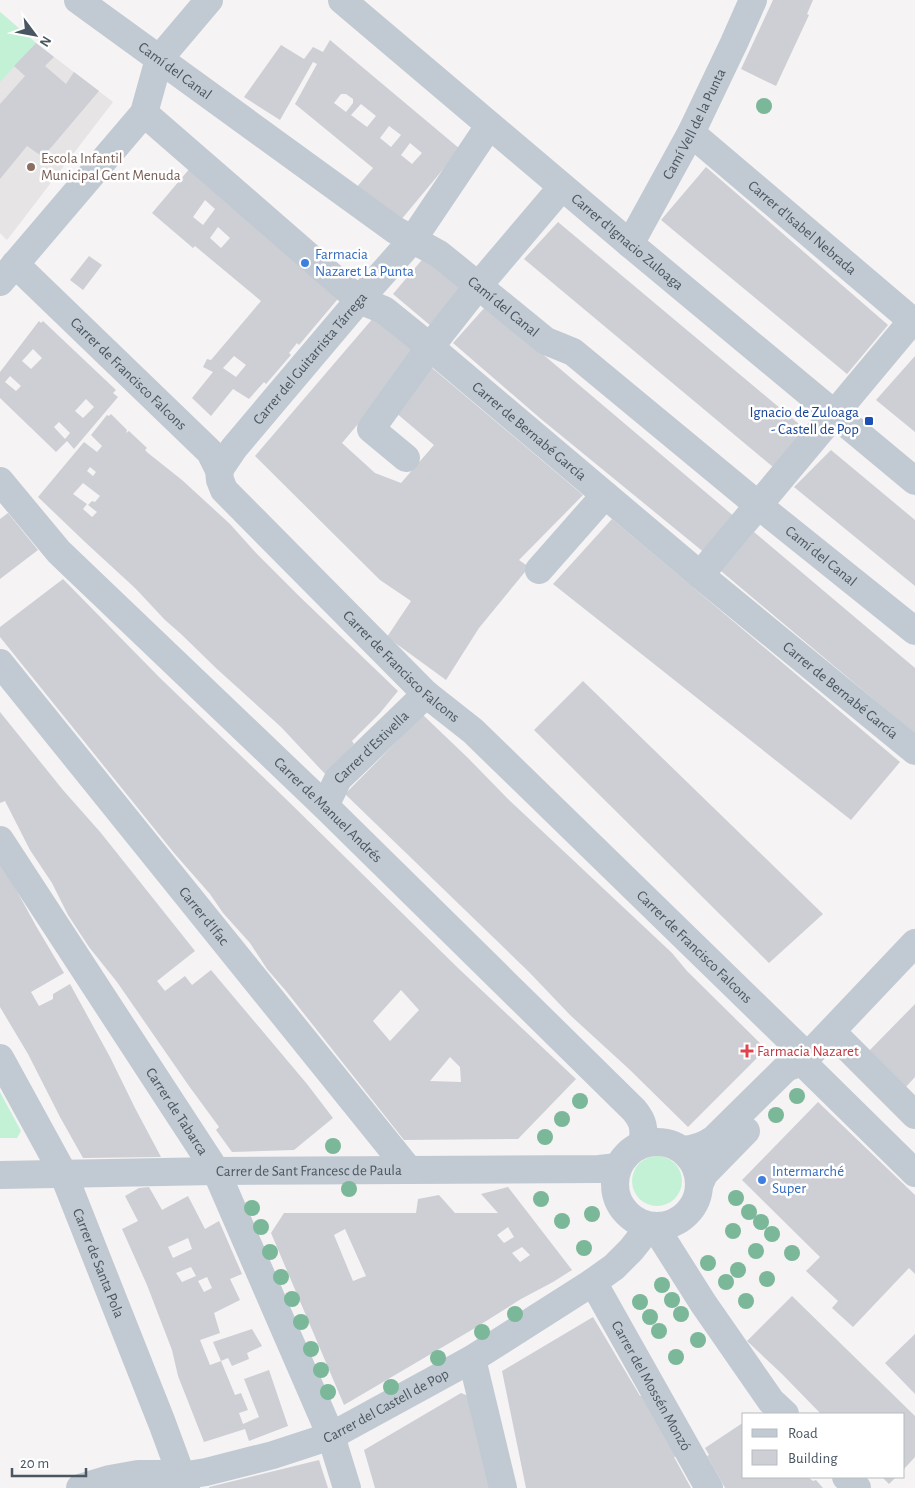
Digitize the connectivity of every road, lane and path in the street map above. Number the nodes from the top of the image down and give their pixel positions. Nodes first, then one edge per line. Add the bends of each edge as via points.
1 (78, 0) edge
2 (208, 0) edge
3 (342, 0) edge
4 (753, 0) edge
5 (159, 59) junction
6 (144, 113) junction
7 (489, 126) junction
8 (691, 133) junction
9 (562, 187) junction
10 (413, 239) junction
11 (630, 244) junction
12 (7, 273) edge
13 (478, 286) junction
14 (359, 300) junction
15 (914, 322) edge
16 (430, 347) junction
17 (834, 414) junction
18 (406, 458) dead end
19 (219, 470) junction
20 (0, 481) edge
21 (915, 481) edge
22 (605, 495) junction
23 (758, 505) junction
24 (538, 570) dead end
25 (700, 575) junction
26 (915, 631) edge
27 (0, 663) edge
28 (426, 694) junction
29 (915, 751) edge
30 (325, 806) junction
31 (0, 840) edge
32 (915, 943) edge
33 (832, 1032) junction
34 (0, 1058) edge
35 (805, 1059) junction
36 (915, 1114) edge
37 (642, 1144) junction
38 (684, 1150) junction
39 (618, 1167) junction
40 (216, 1170) junction
41 (409, 1170) junction
42 (915, 1173) edge
43 (63, 1174) junction
44 (0, 1175) edge
45 (700, 1183) junction
46 (653, 1226) junction
47 (593, 1282) junction
48 (472, 1359) junction
49 (784, 1413) edge
50 (331, 1436) junction
51 (847, 1478) edge
52 (184, 1482) edge
53 (80, 1488) edge
54 (346, 1488) edge
55 (503, 1488) edge
56 (709, 1488) edge
57 (857, 1488) edge

1 - 5 street, Camí del Canal
2 - 5 street
3 - 7 street, Carrer d'Ignacio Zuloaga
4 - 8 street, Camí Vell de la Punta
5 - 6 street
5 - 10 street, Camí del Canal via 395,230
6 - 12 street, Carrer de Francisco Falcons
6 - 14 street, Carrer de Bernabé García
7 - 9 street, Carrer d'Ignacio Zuloaga
7 - 10 street, Carrer del Guitarrista Tárrega
8 - 11 street, Camí Vell de la Punta
8 - 15 street, Carrer d'Isabel Nebrada
9 - 11 street, Carrer d'Ignacio Zuloaga
9 - 13 street
10 - 13 street, Camí del Canal via 439,254
10 - 14 street, Carrer del Guitarrista Tárrega
11 - 17 street, Carrer d'Ignacio Zuloaga
12 - 19 street, Carrer de Francisco Falcons via 196,437 210,452
13 - 16 street
13 - 23 street, Camí del Canal via 546,341 573,352
14 - 16 street, Carrer de Bernabé García via 384,310
14 - 19 street, Carrer del Guitarrista Tárrega
15 - 17 street
16 - 18 street via 371,429
16 - 22 street, Carrer de Bernabé García
17 - 21 street, Carrer d'Ignacio Zuloaga
17 - 23 street
19 - 28 street, Carrer de Francisco Falcons via 224,490
20 - 30 street, Carrer de Manuel Andrés via 59,552
22 - 24 street
22 - 25 street, Carrer de Bernabé García
23 - 25 street
23 - 26 street, Camí del Canal
25 - 29 street, Carrer de Bernabé García
27 - 41 street, Carrer d'Ifac
28 - 30 street, Carrer d'Estivella via 338,779
28 - 35 street, Carrer de Francisco Falcons via 474,731
30 - 37 street, Carrer de Manuel Andrés via 634,1110 644,1129
31 - 40 street, Carrer de Tabarca
32 - 33 street
33 - 35 street
33 - 36 street
34 - 43 street, Carrer de Santa Pola
35 - 38 street via 786,1068 714,1138 703,1146
35 - 42 street, Carrer de Francisco Falcons
35 - 45 street via 798,1077 709,1169
37 - 38 street via 671,1143
37 - 39 street via 631,1150
38 - 45 street via 698,1171
39 - 41 street, Carrer de Sant Francesc de Paula
39 - 46 street via 614,1183 622,1208 640,1223
40 - 41 street, Carrer de Sant Francesc de Paula
40 - 43 street, Carrer de Sant Francesc de Paula
40 - 50 street, Carrer de Tabarca
43 - 44 street, Carrer de Sant Francesc de Paula
43 - 52 street, Carrer de Santa Pola
45 - 46 street via 699,1194 689,1212 678,1221
46 - 47 street, Carrer del Castell de Pop via 614,1267
46 - 49 street via 771,1401
47 - 48 street, Carrer del Castell de Pop
47 - 56 street, Carrer del Mossén Monzó
48 - 50 street, Carrer del Castell de Pop
48 - 55 street
50 - 52 street, Carrer del Castell de Pop via 206,1472
50 - 54 street, Carrer de Tabarca
51 - 57 street
52 - 53 street, Carrer del Castell de Pop via 160,1474 138,1474

